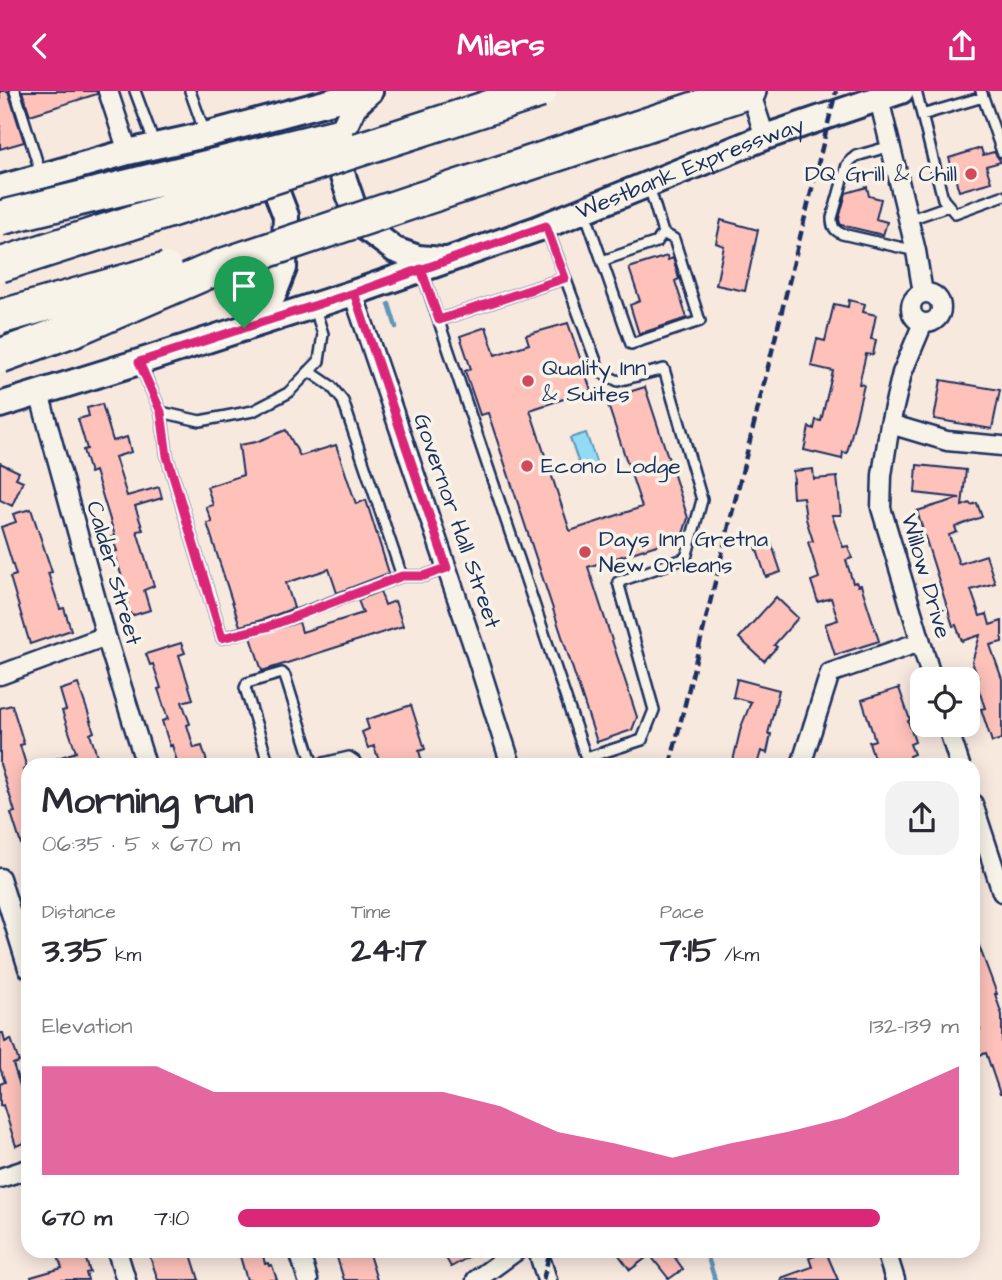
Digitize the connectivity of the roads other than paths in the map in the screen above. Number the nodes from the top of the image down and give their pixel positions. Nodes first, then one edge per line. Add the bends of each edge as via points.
1 (15, 91) edge
2 (108, 91) edge
3 (135, 91) edge
4 (190, 91) edge
5 (370, 91) edge
6 (518, 91) edge
7 (540, 91) edge
8 (749, 91) edge
9 (916, 91) edge
10 (982, 94) edge
11 (890, 95) edge
12 (922, 115) junction
13 (199, 136) junction
14 (765, 137) junction
15 (155, 146) junction
16 (891, 146) junction
17 (128, 152) junction
18 (1002, 152) edge
19 (42, 176) junction
20 (648, 184) junction
21 (0, 188) edge
22 (1002, 196) edge
23 (418, 200) junction
24 (948, 206) junction
25 (584, 210) junction
26 (0, 218) edge
27 (908, 220) junction
28 (546, 226) junction
29 (663, 233) junction
30 (916, 251) junction
31 (446, 261) junction
32 (602, 261) junction
33 (0, 265) edge
34 (421, 269) junction
35 (565, 278) junction
36 (354, 293) junction
37 (314, 306) junction
38 (0, 317) edge
39 (439, 320) junction
40 (244, 328) junction
41 (0, 356) edge
42 (139, 362) junction
43 (309, 371) junction
44 (39, 393) junction
45 (0, 405) edge
46 (161, 412) junction
47 (891, 424) junction
48 (1002, 446) edge
49 (447, 568) junction
50 (402, 576) junction
51 (106, 636) junction
52 (920, 642) junction
53 (928, 667) edge
54 (0, 675) edge
55 (951, 737) edge
56 (144, 758) edge
57 (268, 758) edge
58 (312, 758) edge
59 (509, 758) edge
60 (803, 758) edge
61 (958, 758) edge
62 (980, 825) edge
63 (0, 878) edge
64 (1002, 892) edge
65 (21, 946) edge
66 (21, 1171) edge
67 (0, 1178) edge
68 (119, 1258) edge
69 (301, 1258) edge
70 (507, 1258) edge
71 (540, 1258) edge
72 (888, 1258) edge
73 (126, 1280) edge
74 (308, 1280) edge
75 (477, 1280) edge
76 (547, 1280) edge
77 (895, 1280) edge

1 - 19 lane
2 - 17 street
3 - 15 lane
4 - 13 lane
5 - 13 main road
5 - 31 main road via 354,106 337,159 359,223 395,250
6 - 26 highway, bridge
7 - 33 highway, bridge
8 - 14 street
8 - 23 highway
9 - 12 lane
10 - 12 lane
10 - 18 lane
11 - 14 main road, Westbank Expressway
11 - 16 street, Willow Drive
12 - 24 lane
13 - 15 main road
13 - 40 main road via 254,165 274,185 286,216 284,268 272,296
14 - 20 main road, Westbank Expressway
15 - 17 main road
16 - 27 street, Willow Drive
16 - 30 lane via 856,156 847,165 832,226 842,234
17 - 19 main road
19 - 21 main road
20 - 25 main road, Westbank Expressway
20 - 29 lane
22 - 24 lane via 955,213
23 - 38 highway, bridge
23 - 41 highway, bridge via 221,265 75,329
24 - 27 lane
25 - 28 main road, Westbank Expressway
25 - 32 lane
27 - 30 street, Willow Drive
28 - 31 main road, Westbank Expressway
28 - 35 lane
29 - 32 lane via 657,242
29 - 32 lane via 674,239 700,321 631,344
30 - 47 street, Willow Drive via 923,293 937,297 942,311 933,322 923,323 902,373
31 - 34 main road, Westbank Expressway
34 - 36 main road, Westbank Expressway
34 - 39 lane
35 - 39 lane
35 - 39 lane via 600,372 618,381 664,369 702,501 686,558 618,582 654,711 642,740 586,758
36 - 37 main road, Westbank Expressway
36 - 49 street, Governor Hall Street
37 - 40 main road, Westbank Expressway
37 - 43 lane via 323,334 319,361
40 - 42 main road, Westbank Expressway
42 - 44 main road, Westbank Expressway
42 - 46 lane
43 - 46 lane via 288,393 253,411 200,421
43 - 50 lane via 343,401
44 - 45 main road, Westbank Expressway
44 - 51 street, Calder Street
46 - 50 lane via 167,456 222,638 267,627
47 - 48 street via 947,441
47 - 52 street, Willow Drive via 881,507
49 - 50 lane via 424,576
49 - 59 street, Governor Hall Street
51 - 54 street
51 - 56 street, Calder Street
52 - 53 street, Willow Drive
52 - 60 street via 830,673
55 - 61 street
57 - 58 lane via 245,688 247,683 282,673
62 - 64 street
63 - 65 street
66 - 67 street
68 - 73 street
69 - 74 street
70 - 75 street
71 - 76 street
72 - 77 street

